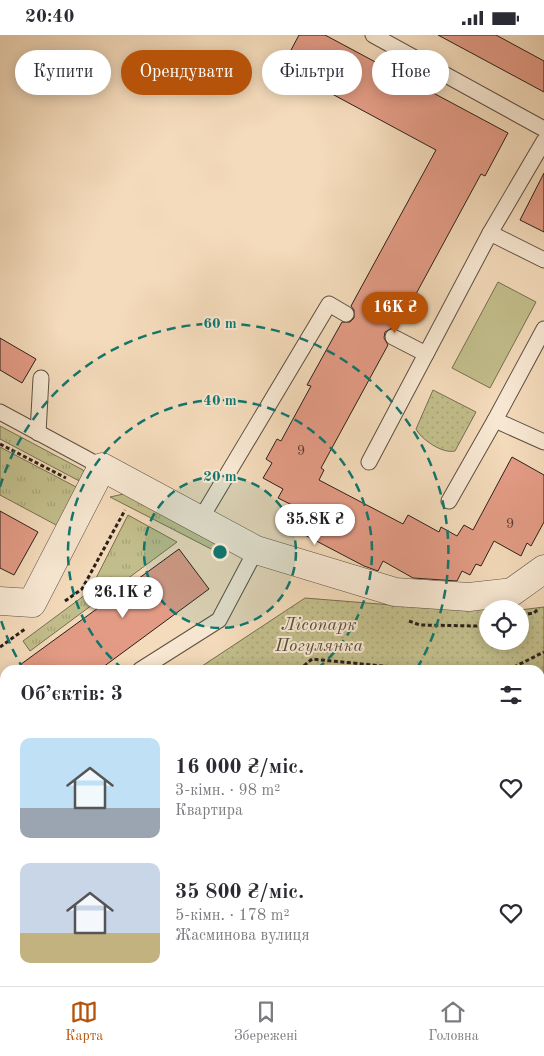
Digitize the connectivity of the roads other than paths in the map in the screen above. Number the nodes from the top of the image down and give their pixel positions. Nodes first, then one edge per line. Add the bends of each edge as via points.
1 (372, 35) edge
2 (544, 129) edge
3 (544, 141) edge
4 (490, 233) junction
5 (544, 261) edge
6 (346, 314) dead end
7 (544, 329) edge
8 (392, 337) dead end
9 (426, 354) junction
10 (41, 378) dead end
11 (0, 412) edge
12 (494, 420) junction
13 (38, 433) junction
14 (544, 442) edge
15 (369, 462) dead end
16 (102, 467) junction
17 (449, 501) dead end
18 (200, 520) junction
19 (256, 551) junction
20 (544, 569) edge
21 (0, 601) edge
22 (148, 665) edge

1 - 2 lane
3 - 4 lane
4 - 5 lane
4 - 9 lane
6 - 18 lane via 328,304
7 - 12 lane
8 - 9 lane
9 - 15 lane
10 - 13 lane
11 - 13 lane
12 - 14 lane
12 - 17 lane
13 - 16 lane
16 - 18 street
16 - 21 street via 32,603
18 - 19 street
19 - 20 street via 404,593 469,597 512,592
19 - 22 lane via 219,620

